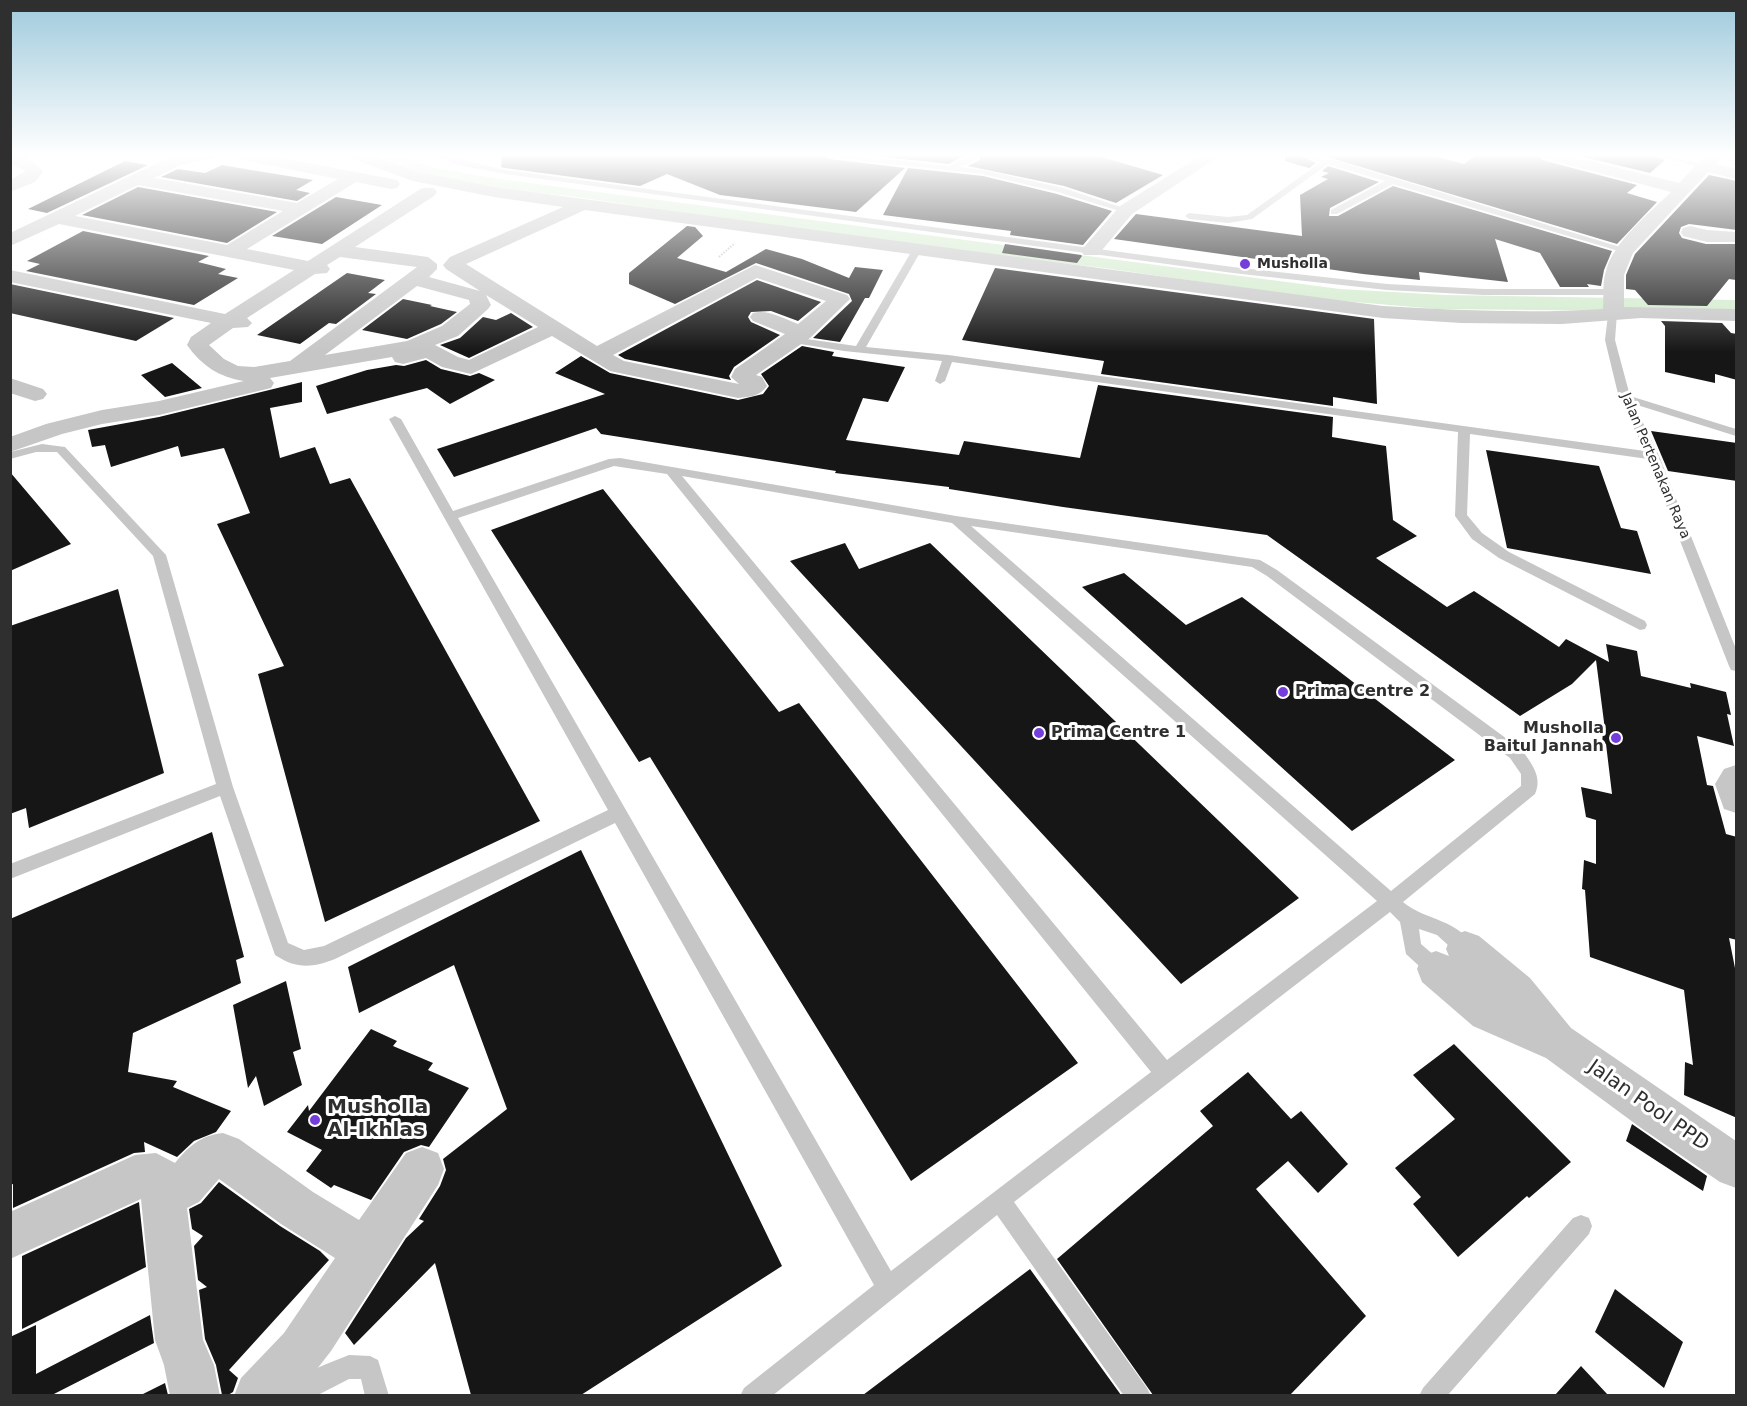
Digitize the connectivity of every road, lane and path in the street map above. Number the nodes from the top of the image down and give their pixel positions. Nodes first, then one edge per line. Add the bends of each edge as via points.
1 (52, 221) edge
2 (72, 221) edge
3 (280, 221) edge
4 (387, 221) edge
5 (546, 221) edge
6 (699, 221) edge
7 (866, 221) edge
8 (1117, 221) edge
9 (1526, 221) edge
10 (1652, 221) edge
11 (1690, 232) dead end
12 (14, 236) edge
13 (1737, 237) edge
14 (916, 249) junction
15 (1625, 250) junction
16 (1091, 251) junction
17 (229, 252) junction
18 (343, 252) junction
19 (316, 269) junction
20 (10, 276) edge
21 (413, 279) junction
22 (1613, 303) junction
23 (505, 314) junction
24 (1737, 315) edge
25 (759, 317) dead end
26 (235, 322) junction
27 (553, 328) junction
28 (797, 336) junction
29 (623, 340) junction
30 (860, 349) junction
31 (428, 350) junction
32 (657, 353) dead end
33 (597, 355) junction
34 (948, 358) junction
35 (296, 367) junction
36 (940, 381) dead end
37 (10, 385) edge
38 (35, 394) dead end
39 (1625, 398) junction
40 (395, 419) dead end
41 (1464, 429) junction
42 (1737, 433) edge
43 (10, 445) edge
44 (10, 456) edge
45 (1653, 456) junction
46 (671, 471) junction
47 (450, 516) junction
48 (956, 520) junction
49 (1640, 625) dead end
50 (1736, 661) edge
51 (1737, 779) edge
52 (225, 787) junction
53 (1737, 799) edge
54 (617, 814) junction
55 (10, 873) edge
56 (1390, 902) junction
57 (1409, 918) junction
58 (1451, 959) junction
59 (1166, 1074) junction
60 (1737, 1166) edge
61 (422, 1169) dead end
62 (163, 1191) junction
63 (999, 1200) junction
64 (1581, 1226) dead end
65 (10, 1236) edge
66 (366, 1251) junction
67 (888, 1288) junction
68 (195, 1395) edge
69 (259, 1395) edge
70 (292, 1395) edge
71 (377, 1395) edge
72 (752, 1395) edge
73 (1139, 1395) edge
74 (1431, 1395) edge

1 - 12 street
2 - 17 street
3 - 17 street
4 - 18 street
5 - 23 street via 453,263
6 - 14 street
7 - 16 lane
8 - 16 street
9 - 15 lane
10 - 15 street, Jalan Pertenakan Raya
11 - 13 street
14 - 22 street via 1403,314 1472,317
14 - 30 lane
15 - 22 street, Jalan Pertenakan Raya via 1616,263
16 - 22 lane via 1387,287
17 - 19 street
18 - 19 street
18 - 21 street via 427,264 427,269
19 - 26 street
20 - 26 street
21 - 35 street
21 - 35 street via 477,296 481,305 450,331 412,347
22 - 24 street via 1641,312
22 - 39 lane, Jalan Pertenakan Raya via 1610,340
23 - 27 street
23 - 31 street
25 - 28 street
26 - 35 street via 202,350 231,373 254,374
27 - 31 street via 471,367 450,362
27 - 33 street
28 - 29 street via 834,306 838,297 758,271
28 - 30 lane
28 - 33 street via 742,374 756,383 755,388 744,391 618,366
29 - 32 street
29 - 33 street
30 - 34 lane
31 - 43 street via 341,371 102,417
34 - 36 lane
34 - 41 lane
37 - 38 street
39 - 42 lane
39 - 45 lane, Jalan Pertenakan Raya
40 - 47 lane
41 - 45 lane
41 - 49 lane via 1461,516 1477,536 1504,555
44 - 52 lane via 38,447 61,449 159,555
45 - 50 lane, Jalan Pertenakan Raya
46 - 47 lane via 613,462
46 - 48 lane
46 - 59 lane
47 - 54 lane
48 - 56 lane
48 - 56 lane via 1255,563 1516,754 1529,772 1529,789
51 - 53 street via 1732,784
52 - 54 lane via 281,949 296,960 329,953
52 - 55 lane
54 - 67 lane
56 - 57 lane
56 - 59 lane
57 - 58 lane via 1443,928
57 - 58 lane via 1412,948
58 - 60 street, Jalan Pool PPD via 1487,1012 1560,1044
59 - 63 lane
61 - 66 street
62 - 65 street via 156,1175 135,1177
62 - 66 street via 181,1188 209,1157 223,1155
62 - 68 street via 179,1340
63 - 67 lane
63 - 73 lane
64 - 74 lane
66 - 69 street via 301,1354
67 - 72 lane
70 - 71 lane via 349,1367 370,1368

